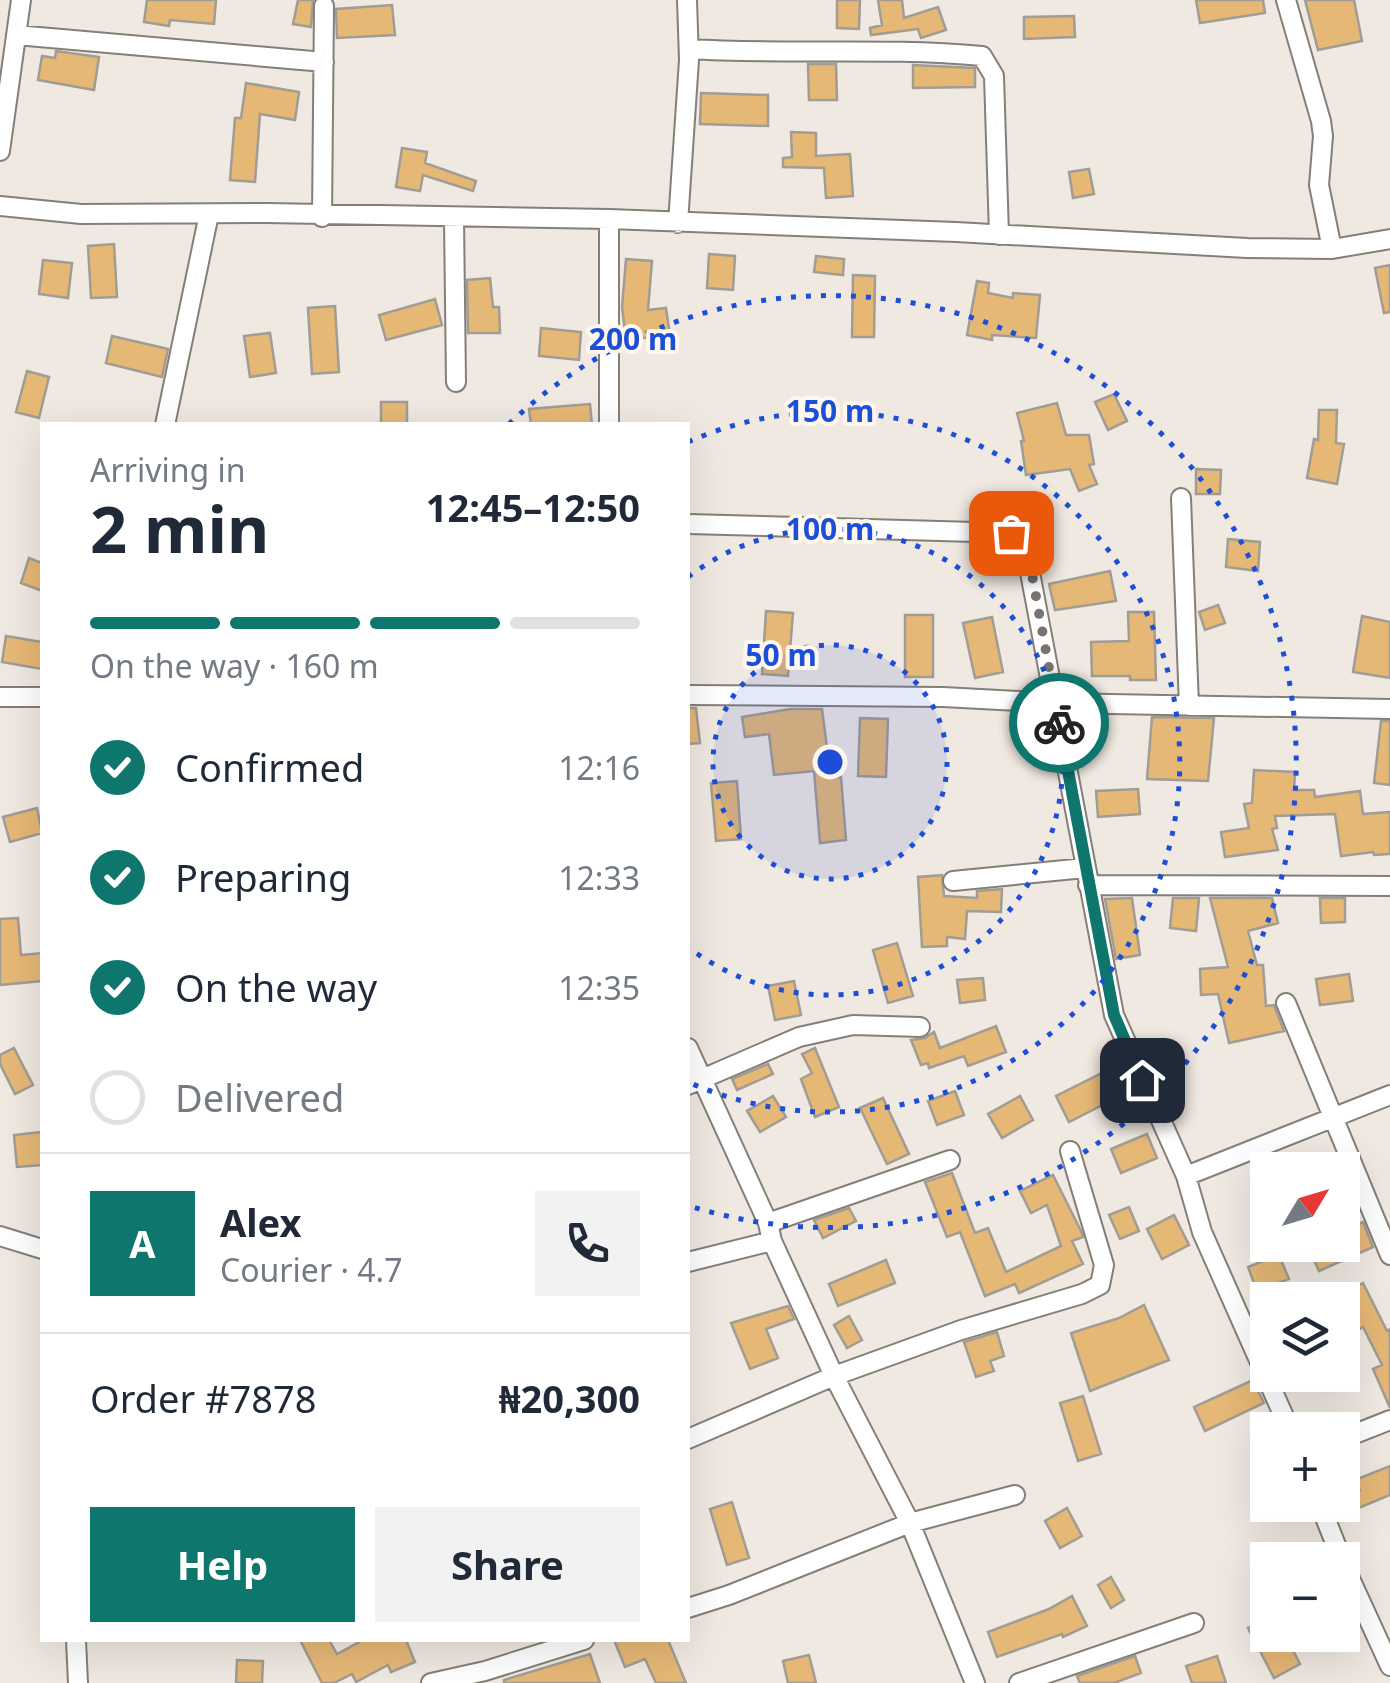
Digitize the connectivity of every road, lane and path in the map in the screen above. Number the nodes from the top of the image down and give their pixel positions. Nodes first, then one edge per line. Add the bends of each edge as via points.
1 (22, 0) edge
2 (687, 0) edge
3 (1286, 0) edge
4 (324, 6) dead end
5 (16, 35) junction
6 (688, 49) junction
7 (324, 62) junction
8 (0, 151) edge
9 (0, 206) edge
10 (209, 214) junction
11 (322, 217) junction
12 (454, 218) junction
13 (610, 219) junction
14 (678, 223) junction
15 (999, 235) junction
16 (1390, 240) edge
17 (1332, 249) junction
18 (456, 382) dead end
19 (165, 422) edge
20 (609, 422) edge
21 (1181, 498) dead end
22 (690, 524) edge
23 (690, 695) edge
24 (0, 696) edge
25 (40, 697) edge
26 (1056, 704) junction
27 (1189, 706) junction
28 (1390, 709) edge
29 (1086, 877) junction
30 (953, 882) dead end
31 (1390, 886) edge
32 (1286, 1004) dead end
33 (920, 1026) dead end
34 (694, 1083) edge
35 (1390, 1095) edge
36 (1332, 1118) junction
37 (1070, 1151) dead end
38 (950, 1160) dead end
39 (1186, 1176) junction
40 (770, 1232) junction
41 (0, 1236) edge
42 (40, 1248) edge
43 (1390, 1255) edge
44 (690, 1261) edge
45 (834, 1376) junction
46 (1282, 1412) edge
47 (1390, 1420) edge
48 (1360, 1432) edge
49 (690, 1438) edge
50 (1015, 1495) dead end
51 (910, 1523) junction
52 (1360, 1600) edge
53 (690, 1607) edge
54 (1194, 1623) dead end
55 (76, 1642) edge
56 (578, 1642) edge
57 (1390, 1666) edge
58 (78, 1683) edge
59 (431, 1683) edge
60 (972, 1683) edge
61 (1020, 1683) edge

1 - 5 street
2 - 6 street
3 - 17 street via 1323,136 1319,185
4 - 7 street
5 - 7 street
5 - 8 street
6 - 14 street
6 - 15 street via 888,49 986,58 994,76
7 - 11 street
9 - 10 street
10 - 11 street
10 - 19 street
11 - 12 street
12 - 13 street
12 - 18 street
13 - 14 street
13 - 20 street
14 - 15 street
15 - 17 street
16 - 17 street
21 - 27 street
22 - 26 street via 1015,534 1027,547
23 - 26 street
24 - 25 street
26 - 27 street
26 - 29 street
27 - 28 street
29 - 30 street
29 - 31 street
29 - 39 street via 1114,1015
32 - 36 street
33 - 34 street via 853,1024 799,1037
34 - 40 street
35 - 36 street
36 - 39 street
36 - 43 street
37 - 45 street via 1104,1265 1100,1284
38 - 40 street
39 - 46 street via 1202,1232
40 - 44 street
40 - 45 street
41 - 42 street
45 - 49 street
45 - 51 street
47 - 48 street
50 - 51 street
51 - 53 street
51 - 60 street
52 - 57 street
54 - 61 street
55 - 58 street
56 - 59 street

